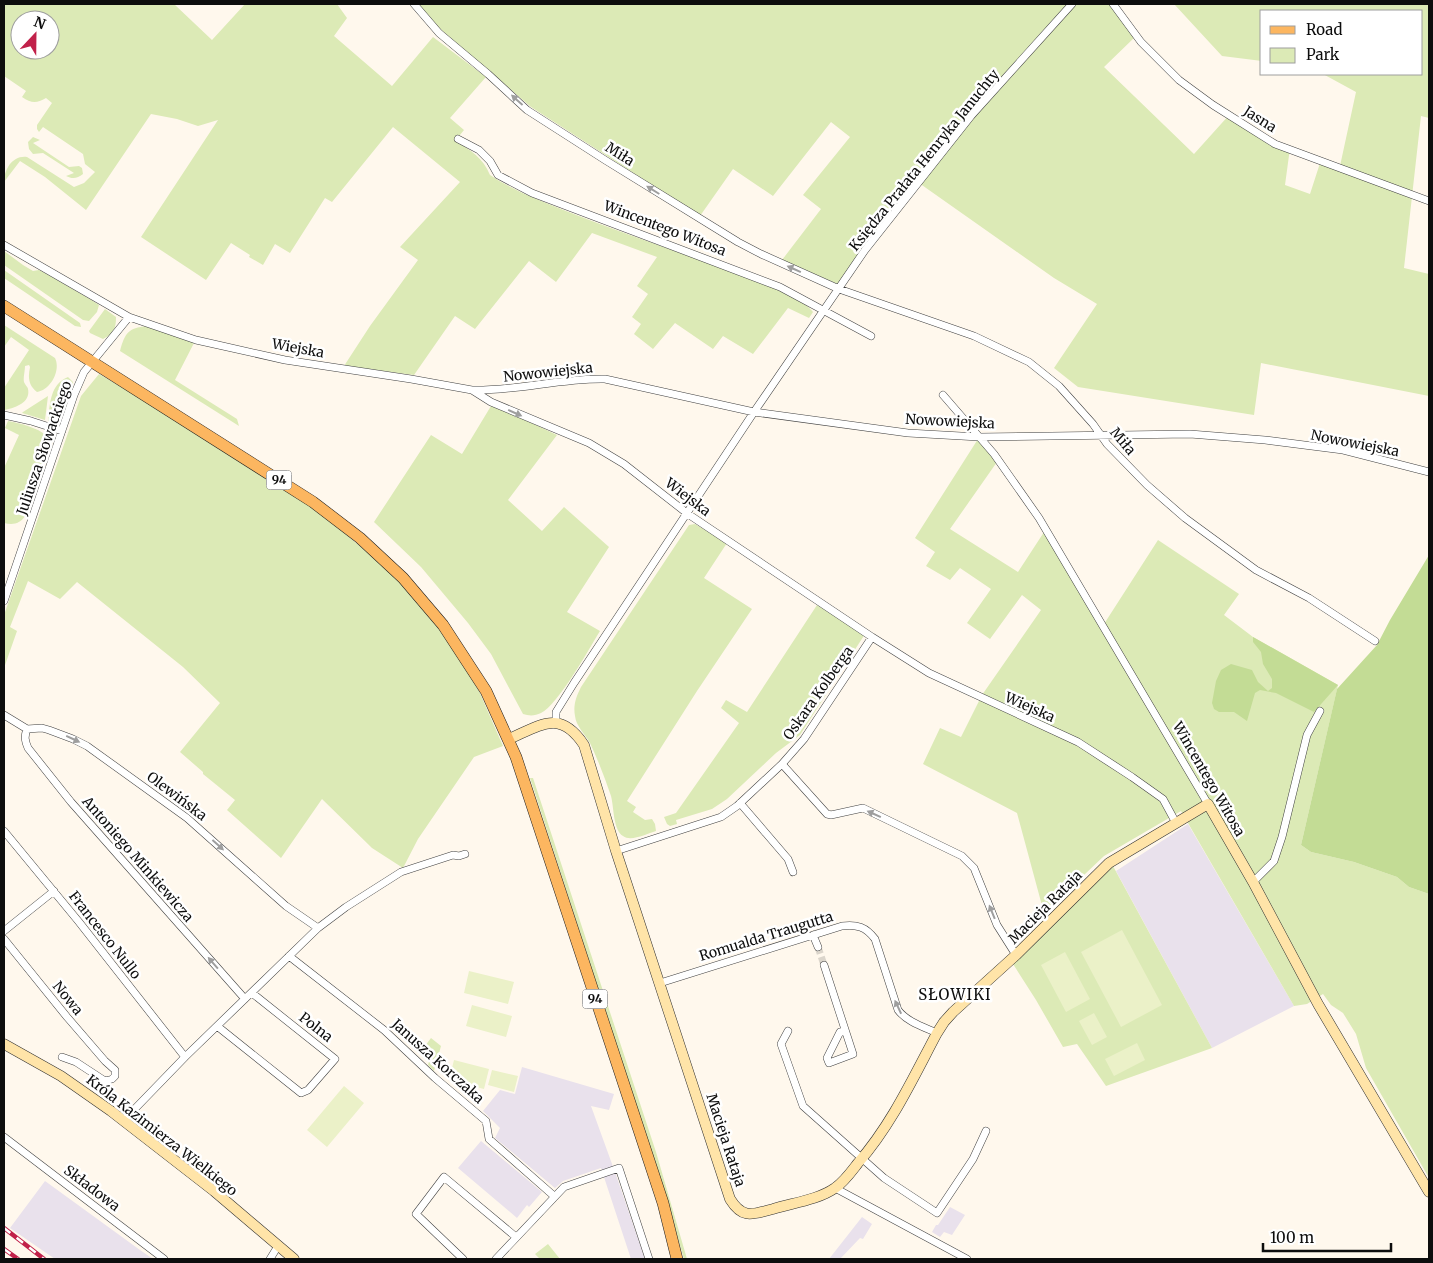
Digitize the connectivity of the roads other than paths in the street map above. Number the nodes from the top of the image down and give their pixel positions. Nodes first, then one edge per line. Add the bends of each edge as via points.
1 (414, 4) edge
2 (1072, 4) edge
3 (1113, 4) edge
4 (458, 139) dead end
5 (1429, 201) edge
6 (4, 246) edge
7 (838, 289) junction
8 (4, 306) edge
9 (823, 310) junction
10 (129, 316) junction
11 (870, 336) dead end
12 (92, 363) junction
13 (472, 390) junction
14 (943, 395) dead end
15 (754, 412) junction
16 (4, 415) edge
17 (62, 431) junction
18 (1102, 436) junction
19 (979, 437) junction
20 (1429, 472) edge
21 (688, 514) junction
22 (4, 601) edge
23 (872, 637) junction
24 (1375, 641) dead end
25 (1320, 711) dead end
26 (4, 715) edge
27 (556, 722) junction
28 (26, 729) junction
29 (509, 739) junction
30 (782, 764) junction
31 (740, 803) junction
32 (1208, 804) junction
33 (1176, 823) junction
34 (4, 831) edge
35 (616, 851) junction
36 (466, 854) dead end
37 (793, 872) dead end
38 (1252, 882) junction
39 (54, 891) junction
40 (318, 928) junction
41 (4, 931) edge
42 (814, 935) junction
43 (4, 939) edge
44 (818, 947) tunnel mouth
45 (1016, 955) junction
46 (289, 956) junction
47 (824, 965) tunnel mouth
48 (660, 983) junction
49 (252, 992) junction
50 (245, 1000) junction
51 (217, 1026) junction
52 (788, 1031) dead end
53 (845, 1031) junction
54 (937, 1033) junction
55 (4, 1044) edge
56 (62, 1057) dead end
57 (185, 1057) junction
58 (124, 1120) junction
59 (986, 1132) dead end
60 (4, 1137) edge
61 (863, 1158) junction
62 (835, 1188) junction
63 (1429, 1192) edge
64 (554, 1196) junction
65 (516, 1237) junction
66 (278, 1246) junction
67 (164, 1259) edge
68 (270, 1259) edge
69 (294, 1259) edge
70 (463, 1259) edge
71 (496, 1259) edge
72 (649, 1259) edge
73 (678, 1259) edge
74 (968, 1259) edge

7 -> 1 street, Miła via 738,242 527,110 439,34
2 - 7 street, Księdza Prałata Henryka Januchty via 971,116
3 - 5 street, Jasna via 1141,42 1179,80 1275,144
4 - 9 street, Wincentego Witosa via 479,150 498,175 532,193 780,287
6 - 10 street, Wiejska
7 - 9 street
7 - 18 street, Miła via 974,336 1029,362 1070,398
8 - 12 main road, 94
9 - 11 street, Wincentego Witosa
9 - 15 street
10 - 12 street, Juliusza Słowackiego
10 - 13 street, Wiejska via 196,340 285,360
12 - 17 street, Juliusza Słowackiego via 84,372
12 - 29 main road, 94 via 314,502 360,538 402,578 443,626 486,691
13 - 15 street, Nowowiejska via 510,390 605,379
13 -> 21 street, Wiejska via 491,402 596,447 624,464
14 - 19 street, Wincentego Witosa
15 - 19 street, Nowowiejska via 908,433
15 - 21 street
16 - 17 street
17 - 22 street, Juliusza Słowackiego
18 - 19 street, Nowowiejska
18 - 20 street, Nowowiejska via 1190,434 1265,440 1343,450
18 - 24 street, Miła via 1147,485 1185,518 1256,570 1309,598
19 - 32 street, Wincentego Witosa via 1006,469 1039,518
21 - 23 street, Wiejska
21 - 27 street via 574,683 556,712
23 - 30 street, Oskara Kolberga via 804,739
23 - 33 street, Wiejska via 929,673 1078,742 1163,799
25 - 38 street via 1307,735 1274,861
26 - 28 street, Olewińska
27 - 29 street via 545,723
27 - 35 street, Macieja Rataja via 573,731 584,745
28 -> 40 street, Olewińska via 42,728 73,739 116,767 187,818 286,906
50 -> 28 street, Antoniego Minkiewicza via 71,802 28,748 24,734
29 - 73 main road, 94 via 663,1203
30 - 31 street, Oskara Kolberga
45 -> 30 street via 997,925 974,868 962,856 862,808 827,814
31 - 35 street, Oskara Kolberga via 721,817
31 - 37 street via 788,859
32 - 33 street, Macieja Rataja
32 - 38 street, Wincentego Witosa
33 - 45 street, Macieja Rataja via 1109,863
34 - 39 street, Francesco Nullo
35 - 48 street, Macieja Rataja
36 - 40 street via 453,855 401,872
38 - 63 street, Wincentego Witosa via 1318,1004
39 - 41 street
39 - 57 street, Francesco Nullo
40 - 46 street
42 - 44 street
42 - 48 street, Romualda Traugutta
54 -> 42 street, Romualda Traugutta via 898,1010 875,939 868,930 851,925
43 - 56 street, Nowa via 115,1070 115,1076 105,1081
45 - 54 street, Macieja Rataja via 953,1012
46 - 49 street
46 - 64 street, Janusza Korczaka via 384,1030 486,1121 489,1139
47 - 53 street
48 - 62 street, Macieja Rataja via 734,1205 751,1215
49 - 50 street
49 - 51 street, Polna via 335,1058 308,1090 301,1092
50 - 51 street
51 - 57 street
52 - 61 street via 781,1044 803,1106
53 - 53 street via 853,1054 829,1063 828,1058 840,1032
54 - 61 street, Macieja Rataja via 895,1113
55 - 58 street, Króla Kazimierza Wielkiego via 61,1076
57 - 58 street
58 - 66 street, Króla Kazimierza Wielkiego
59 - 61 street via 973,1159 937,1213 896,1187
60 - 67 street, Składowa
61 - 62 street, Macieja Rataja
62 - 74 street
64 - 65 street
64 - 72 street via 564,1187 619,1168
65 - 70 street via 444,1177 416,1214
65 - 71 street
66 - 68 street
66 - 69 street, Króla Kazimierza Wielkiego

